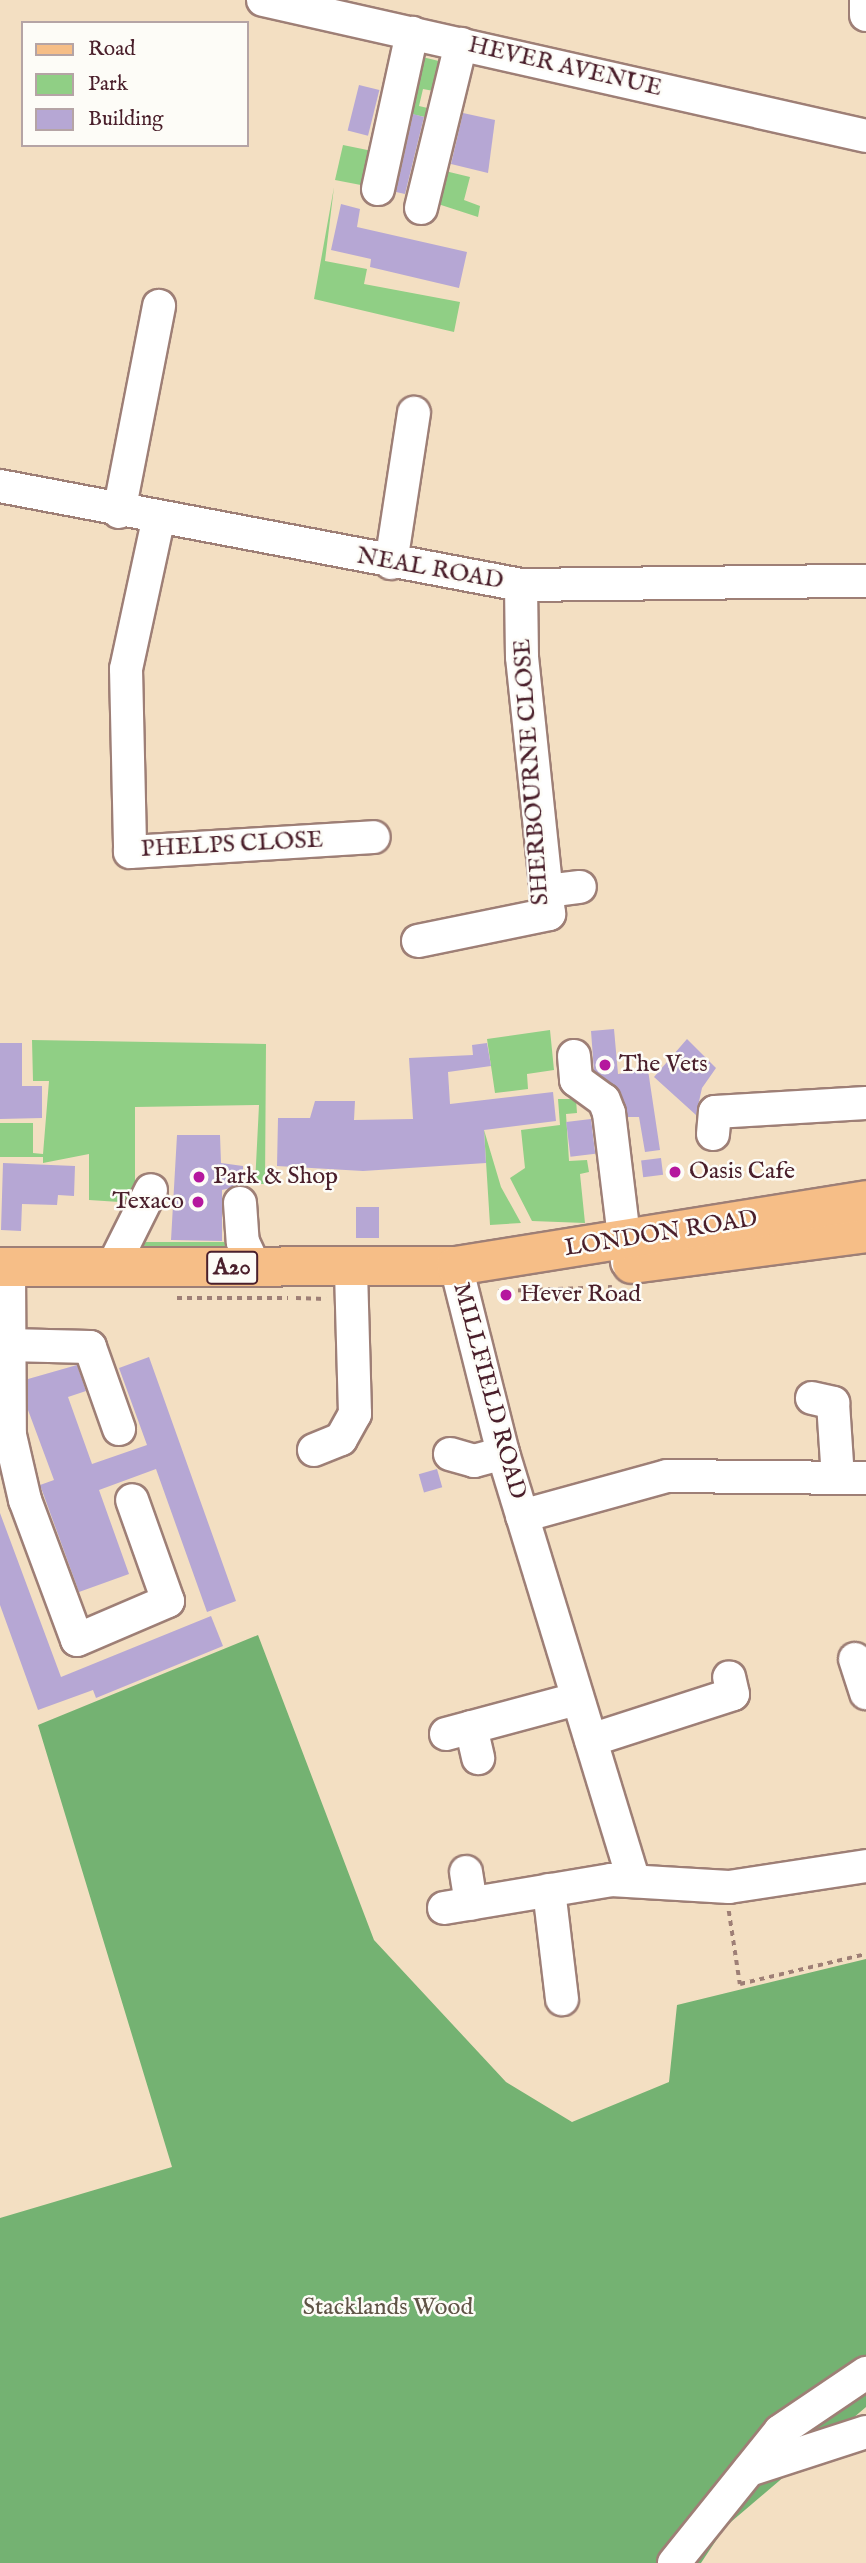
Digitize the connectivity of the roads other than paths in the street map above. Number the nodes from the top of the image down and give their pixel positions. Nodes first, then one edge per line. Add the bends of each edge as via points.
1 (866, 0) edge
2 (269, 1) edge
3 (866, 15) edge
4 (412, 33) junction
5 (461, 44) junction
6 (866, 136) edge
7 (378, 189) dead end
8 (421, 208) dead end
9 (159, 306) dead end
10 (414, 413) dead end
11 (0, 486) edge
12 (119, 512) junction
13 (159, 521) junction
14 (391, 563) junction
15 (866, 581) edge
16 (521, 585) junction
17 (374, 836) dead end
18 (580, 887) dead end
19 (547, 891) junction
20 (418, 941) dead end
21 (574, 1056) dead end
22 (866, 1103) edge
23 (715, 1114) dead end
24 (151, 1191) dead end
25 (866, 1200) edge
26 (240, 1203) dead end
27 (866, 1233) edge
28 (664, 1235) junction
29 (626, 1253) junction
30 (456, 1266) junction
31 (3, 1267) edge
32 (112, 1268) junction
33 (255, 1268) junction
34 (351, 1268) junction
35 (8, 1345) junction
36 (812, 1398) dead end
37 (119, 1429) dead end
38 (314, 1450) dead end
39 (503, 1453) junction
40 (450, 1454) dead end
41 (852, 1478) edge
42 (132, 1500) dead end
43 (522, 1516) junction
44 (729, 1677) dead end
45 (577, 1699) junction
46 (591, 1740) junction
47 (478, 1758) dead end
48 (866, 1866) edge
49 (466, 1872) dead end
50 (633, 1878) junction
51 (549, 1890) junction
52 (562, 1999) dead end
53 (866, 2373) edge
54 (866, 2432) edge
55 (749, 2470) junction
56 (688, 2557) edge

1 - 3 street
2 - 4 street, HEVER AVENUE
4 - 5 street, HEVER AVENUE
4 - 7 street
5 - 6 street, HEVER AVENUE
5 - 8 street
9 - 12 street
10 - 14 street
11 - 12 street, NEAL ROAD
12 - 13 street, NEAL ROAD
13 - 14 street, NEAL ROAD
13 - 17 street, PHELPS CLOSE via 126,669 130,852
14 - 16 street, NEAL ROAD
15 - 16 street, NEAL ROAD
16 - 19 street, SHERBOURNE CLOSE via 522,657
18 - 19 street
19 - 20 street, SHERBOURNE CLOSE via 549,914
21 - 29 street via 576,1080 604,1100 609,1113
22 - 23 street
24 - 32 street
25 - 28 main road, LONDON ROAD / A20
26 - 33 street via 243,1242
27 - 28 main road, LONDON ROAD / A20
28 - 29 main road, LONDON ROAD / A20
29 - 30 main road, LONDON ROAD / A20
30 - 34 main road, LONDON ROAD / A20
30 - 39 street, MILLFIELD ROAD
31 - 32 main road, LONDON ROAD / A20
31 - 35 street
32 - 33 main road, LONDON ROAD / A20
33 - 34 main road, LONDON ROAD / A20
34 - 38 street via 355,1414 341,1439
35 - 37 street via 90,1347
35 - 42 street via 13,1448 77,1640 167,1601
36 - 41 street via 833,1403
39 - 40 street via 474,1461
39 - 43 street, MILLFIELD ROAD
41 - 43 street, MILLFIELD ROAD via 667,1476
43 - 45 street, MILLFIELD ROAD
44 - 46 street via 733,1694
45 - 46 street, MILLFIELD ROAD
45 - 47 street via 459,1731
46 - 50 street, MILLFIELD ROAD
48 - 50 street via 729,1887
49 - 51 street via 458,1906
50 - 51 street
51 - 52 street
53 - 55 street via 780,2431
54 - 55 street
55 - 56 street

